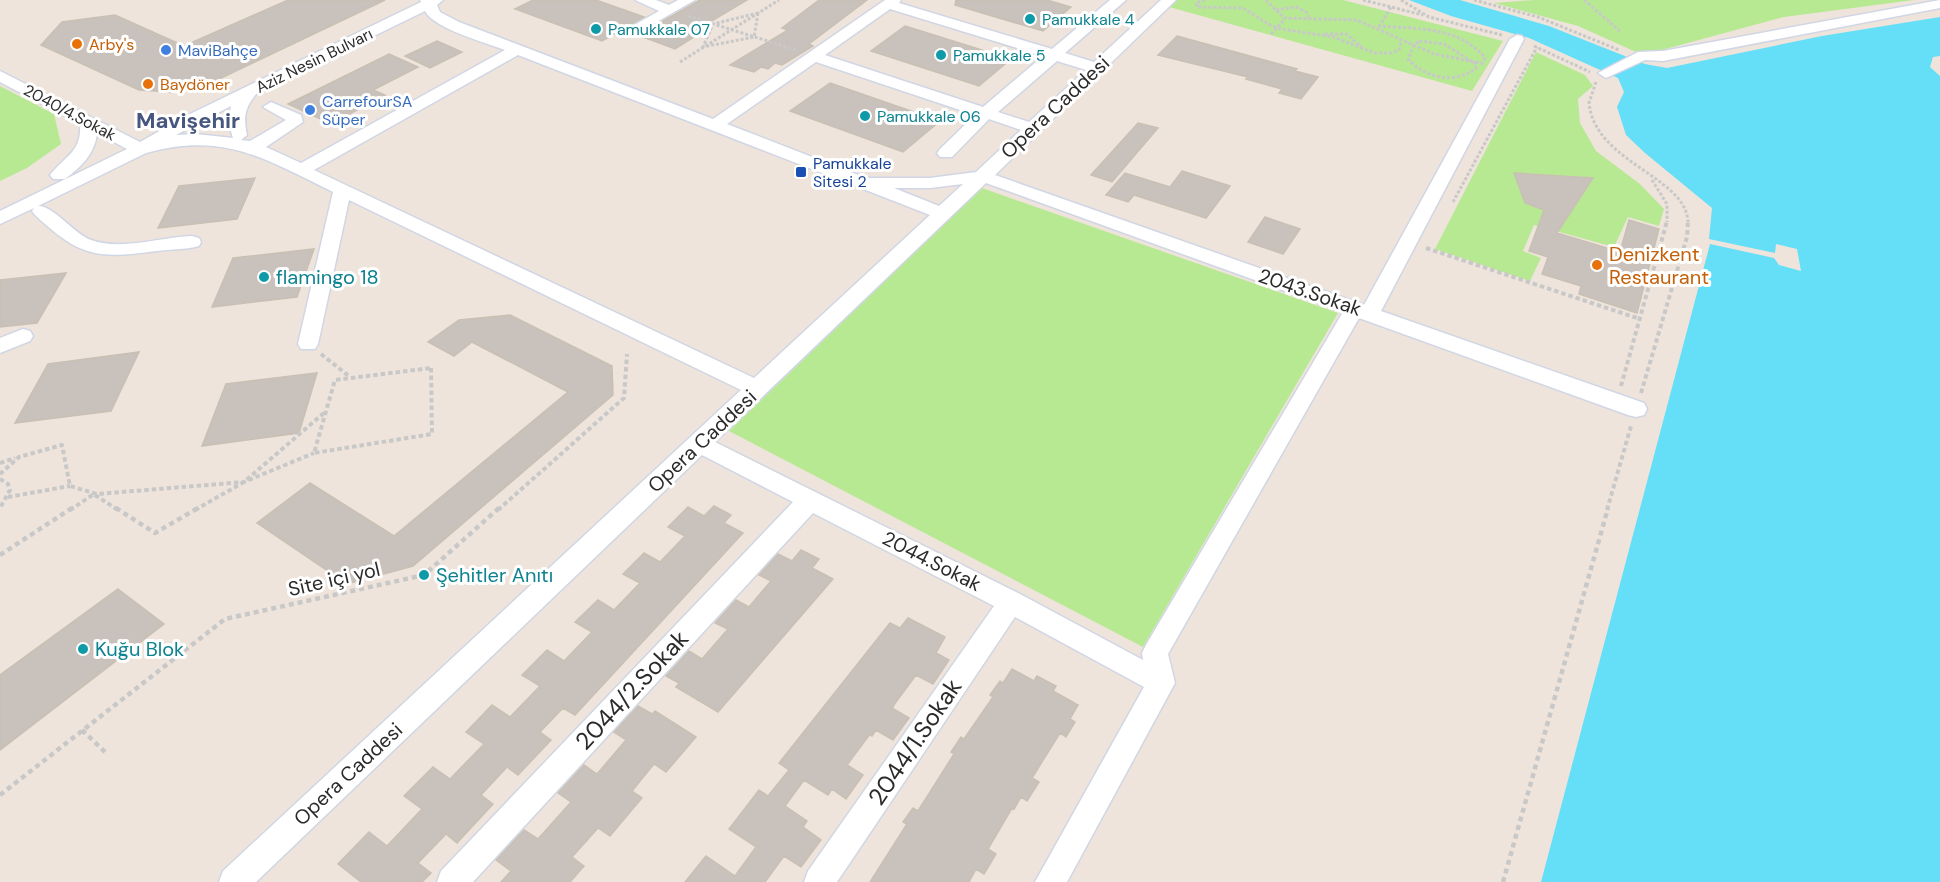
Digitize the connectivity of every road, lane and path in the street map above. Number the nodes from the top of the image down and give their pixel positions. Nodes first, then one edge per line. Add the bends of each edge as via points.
1 (642, 0) edge
2 (688, 0) edge
3 (779, 0) edge
4 (1169, 0) edge
5 (1205, 0) edge
6 (1266, 0) edge
7 (1363, 0) edge
8 (1401, 0) edge
9 (1474, 0) edge
10 (1584, 0) edge
11 (426, 1) edge
12 (1114, 1) edge
13 (891, 2) edge
14 (1292, 2) dead end
15 (1940, 4) edge
16 (1296, 7) junction
17 (1392, 7) junction
18 (671, 10) junction
19 (1275, 10) junction
20 (758, 13) junction
21 (1156, 14) junction
22 (1308, 17) junction
23 (1429, 17) junction
24 (1285, 19) junction
25 (713, 24) junction
26 (1277, 27) junction
27 (1379, 29) junction
28 (731, 30) junction
29 (634, 31) dead end
30 (1620, 31) dead end
31 (1271, 34) dead end
32 (1321, 34) junction
33 (754, 37) junction
34 (1517, 39) junction
35 (1401, 42) junction
36 (1414, 45) junction
37 (704, 47) junction
38 (1537, 47) junction
39 (1362, 48) junction
40 (517, 49) junction
41 (483, 54) dead end
42 (814, 56) junction
43 (1056, 56) junction
44 (1634, 58) junction
45 (1468, 61) junction
46 (680, 62) dead end
47 (1483, 63) junction
48 (1097, 68) junction
49 (1502, 68) junction
50 (1604, 75) junction
51 (0, 76) edge
52 (253, 89) junction
53 (270, 106) dead end
54 (986, 113) junction
55 (178, 114) junction
56 (196, 117) junction
57 (88, 123) junction
58 (716, 124) junction
59 (1031, 128) junction
60 (246, 141) junction
61 (135, 151) junction
62 (946, 153) dead end
63 (292, 166) junction
64 (59, 175) junction
65 (982, 176) junction
66 (1650, 177) junction
67 (866, 183) junction
68 (342, 190) junction
69 (0, 202) edge
70 (1449, 208) dead end
71 (41, 211) junction
72 (942, 213) junction
73 (0, 218) edge
74 (0, 231) edge
75 (1433, 238) dead end
76 (192, 242) dead end
77 (1408, 242) junction
78 (1427, 248) junction
79 (1421, 258) dead end
80 (1363, 310) junction
81 (1640, 319) junction
82 (23, 336) dead end
83 (308, 344) joint
84 (0, 346) edge
85 (627, 354) dead end
86 (350, 378) junction
87 (757, 388) junction
88 (1620, 391) dead end
89 (1636, 409) junction
90 (325, 412) junction
91 (699, 444) junction
92 (314, 453) junction
93 (19, 457) junction
94 (0, 464) edge
95 (0, 476) edge
96 (244, 482) junction
97 (70, 486) junction
98 (95, 494) junction
99 (8, 497) junction
100 (811, 499) junction
101 (0, 508) edge
102 (0, 555) edge
103 (1011, 602) junction
104 (1161, 683) junction
105 (82, 730) junction
106 (105, 752) dead end
107 (0, 795) edge
108 (234, 882) edge
109 (452, 882) edge
110 (819, 882) edge
111 (1050, 882) edge
112 (1503, 882) edge

1 - 18 street
2 - 18 street
3 - 20 path
4 - 21 street, Opera Caddesi
5 - 26 path via 1196,3 1197,7 1243,8
6 - 19 path
7 - 17 path
8 - 23 path
9 - 44 path via 1574,29
10 - 30 path
11 - 40 street via 434,15
11 - 52 street, Aziz Nesin Bulvarı
11 - 55 street, Aziz Nesin Bulvarı
12 - 21 street
12 - 43 street
13 - 42 street
13 - 43 street
14 - 16 path
15 - 44 street via 1663,56
16 - 19 path
16 - 22 path
17 - 23 path
17 - 27 path
18 - 25 path
18 - 29 street
19 - 24 path
20 - 25 path
20 - 28 path
20 - 33 path
21 - 48 street, Opera Caddesi
22 - 24 path
22 - 27 path via 1357,20
23 - 34 path
24 - 26 path
25 - 28 path
25 - 37 path
26 - 31 path
26 - 32 path
27 - 35 path
27 - 47 path via 1451,35 1477,48 1485,58
28 - 33 path
28 - 37 path
32 - 39 path
32 - 39 path via 1349,34
33 - 37 path
33 - 42 path
34 - 38 path
34 - 49 street
35 - 36 path
35 - 39 path via 1399,50 1387,56
36 - 45 path via 1448,59
36 - 45 path via 1419,41 1440,42 1462,53
36 - 45 path via 1408,59 1413,66 1434,75 1461,77 1471,73 1476,64
37 - 46 path
38 - 50 path
38 - 70 path
40 - 58 street
40 - 63 street
41 - 63 street
42 - 54 street
42 - 58 street
43 - 48 street
43 - 54 street
44 - 50 street
45 - 47 path
47 - 49 path
48 - 59 street, Opera Caddesi
49 - 77 street
50 - 66 path via 1590,89 1588,98 1600,135
51 - 57 street, 2040/4.Sokak
52 - 56 street, Aziz Nesin Bulvarı
52 - 60 street via 236,109 235,118
53 - 60 street via 295,118 295,122
54 - 59 street
54 - 62 street
55 - 56 street
55 - 61 street, Aziz Nesin Bulvarı
56 - 60 street via 218,122
56 - 61 street, Aziz Nesin Bulvarı
57 - 61 street, 2040/4.Sokak
57 - 64 street via 86,149
58 - 67 street
59 - 65 street, Opera Caddesi
60 - 61 street via 175,139
60 - 63 street
61 - 64 street, Aziz Nesin Bulvarı
61 - 71 street
61 - 73 street, Aziz Nesin Bulvarı
63 - 68 street
64 - 69 street, Aziz Nesin Bulvarı
65 - 67 street via 930,183
65 - 72 street, Opera Caddesi
65 - 80 street, 2043.Sokak
66 - 81 path via 1667,204 1668,219
66 - 89 path via 1680,198 1690,215 1687,237
67 - 72 street
68 - 83 street
68 - 87 street
71 - 74 street
71 - 76 street via 83,244 120,249
72 - 87 street, Opera Caddesi
75 - 78 path
77 - 78 path
77 - 80 street
78 - 79 path
78 - 81 path
80 - 89 street, 2043.Sokak
80 - 104 street via 1155,652
81 - 88 path
82 - 84 street
83 - 86 path
85 - 105 path, Site içi yol via 624,398 424,575 225,619
86 - 90 path via 335,380
86 - 92 path via 431,368 432,434
87 - 91 street, Opera Caddesi
89 - 112 path
90 - 92 path
90 - 96 path
91 - 100 street, 2044.Sokak
91 - 108 street, Opera Caddesi
92 - 96 path
93 - 94 path
93 - 95 path
93 - 97 path via 62,445
95 - 99 path via 8,484
96 - 98 path
96 - 98 path via 155,533
97 - 98 path
97 - 99 path
98 - 102 path
99 - 101 path
100 - 103 street, 2044.Sokak
100 - 109 street, 2044/2.Sokak
103 - 104 street, 2044.Sokak
103 - 110 street, 2044/1.Sokak
104 - 111 street
105 - 106 path
105 - 107 path, Site içi yol

